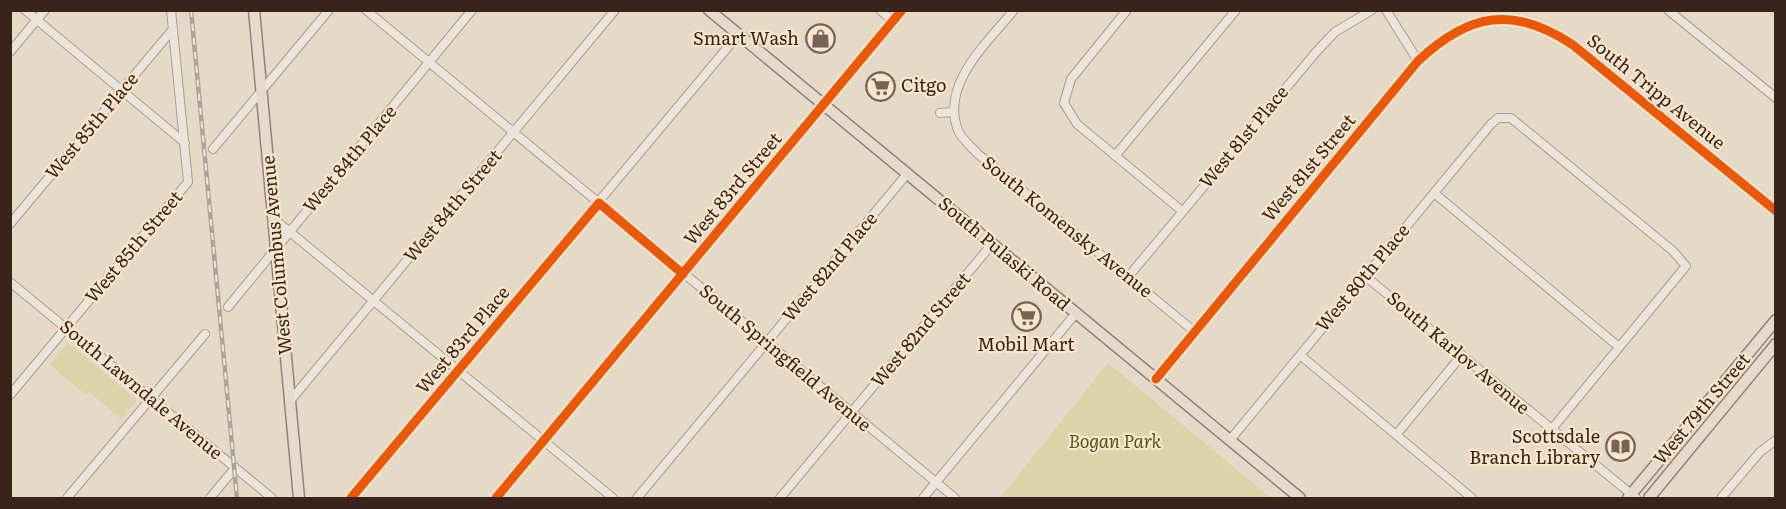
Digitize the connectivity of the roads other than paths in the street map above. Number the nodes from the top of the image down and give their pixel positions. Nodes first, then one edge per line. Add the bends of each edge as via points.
1 (25, 10) edge
2 (45, 10) edge
3 (171, 10) edge
4 (254, 10) edge
5 (329, 10) edge
6 (366, 10) edge
7 (472, 10) edge
8 (615, 10) edge
9 (709, 10) edge
10 (880, 10) edge
11 (902, 10) edge
12 (1014, 10) edge
13 (1127, 10) edge
14 (1236, 10) edge
15 (1372, 10) edge
16 (1386, 10) edge
17 (1668, 10) edge
18 (1506, 15) edge
19 (37, 20) junction
20 (893, 21) junction
21 (173, 29) junction
22 (738, 35) junction
23 (10, 52) edge
24 (429, 62) junction
25 (1418, 62) junction
26 (121, 90) junction
27 (262, 90) junction
28 (1776, 98) edge
29 (824, 105) junction
30 (953, 112) junction
31 (940, 113) dead end
32 (514, 133) junction
33 (185, 143) junction
34 (213, 149) dead end
35 (1115, 156) junction
36 (907, 174) junction
37 (1434, 193) junction
38 (599, 203) junction
39 (1182, 211) junction
40 (1776, 211) edge
41 (273, 218) junction
42 (10, 224) edge
43 (290, 231) junction
44 (992, 244) junction
45 (276, 248) junction
46 (683, 274) junction
47 (1365, 276) junction
48 (1128, 278) junction
49 (10, 282) edge
50 (374, 301) junction
51 (228, 307) dead end
52 (1076, 313) junction
53 (1776, 320) edge
54 (66, 328) junction
55 (1195, 332) junction
56 (205, 334) dead end
57 (767, 343) junction
58 (1776, 344) edge
59 (1619, 347) junction
60 (1300, 355) junction
61 (1461, 356) junction
62 (459, 371) junction
63 (1156, 379) junction
64 (10, 395) edge
65 (150, 398) junction
66 (290, 401) junction
67 (851, 413) junction
68 (1551, 430) junction
69 (1396, 435) junction
70 (1230, 440) junction
71 (1776, 440) edge
72 (544, 441) junction
73 (235, 468) junction
74 (936, 483) junction
75 (1631, 497) edge
76 (67, 498) edge
77 (210, 498) edge
78 (272, 498) edge
79 (299, 498) edge
80 (351, 498) edge
81 (496, 498) edge
82 (613, 498) edge
83 (637, 498) edge
84 (780, 498) edge
85 (923, 498) edge
86 (955, 498) edge
87 (1300, 498) edge
88 (1472, 498) edge
89 (1649, 498) edge
90 (1721, 498) edge

1 - 19 street
2 - 19 street
3 - 21 street
4 - 27 main road, West Columbus Avenue
5 - 27 street
6 - 24 street, South Springfield Avenue
7 - 24 street, West 84th Place
8 - 32 street, West 84th Street
9 - 22 main road, South Pulaski Road
10 - 20 street
11 - 20 street, West 83rd Street
12 - 30 street via 967,68 957,88
13 - 35 street via 1071,79 1060,103 1077,124
14 - 35 street
15 - 39 street, West 81st Place via 1335,32 1317,51
16 - 25 street
17 - 28 street
18 - 25 street, West 81st Street via 1456,30
18 - 40 street, South Tripp Avenue via 1550,30 1572,45
19 - 23 street
19 - 26 street
20 - 29 street, West 83rd Street
21 - 26 street, West 85th Place
21 - 33 street
22 - 29 main road, South Pulaski Road
22 - 38 street, West 83rd Place
24 - 32 street, South Springfield Avenue
24 - 43 street, West 84th Place
25 - 55 street, West 81st Street
26 - 33 street
26 - 42 street, West 85th Place
27 - 34 street
27 - 41 main road, West Columbus Avenue
29 - 36 main road, South Pulaski Road
29 - 46 street, West 83rd Street
30 - 31 street
30 - 48 street, South Komensky Avenue via 958,132 978,154
32 - 38 street, South Springfield Avenue
32 - 50 street, West 84th Street
33 - 54 street, West 85th Street via 188,182
35 - 39 street
36 - 44 main road, South Pulaski Road
36 - 57 street, West 82nd Place
37 - 47 street, West 80th Place
37 - 59 street
37 - 59 street, West 80th Place via 1498,118 1511,118 1689,265
38 - 46 street, South Springfield Avenue
38 - 62 street, West 83rd Place
39 - 48 street, West 81st Place
41 - 43 street
41 - 45 main road, West Columbus Avenue
43 - 45 street, West 84th Place
43 - 50 street
44 - 52 main road, South Pulaski Road
44 - 67 street, West 82nd Street
45 - 51 street, West 84th Place
45 - 66 main road, West Columbus Avenue
46 - 57 street, South Springfield Avenue
46 - 72 street, West 83rd Street
47 - 60 street, West 80th Place
47 - 61 street, South Karlov Avenue
48 - 55 street, South Komensky Avenue
49 - 54 street, South Lawndale Avenue
50 - 62 street
50 - 66 street, West 84th Street
52 - 63 main road, South Pulaski Road
52 - 74 street
53 - 75 main road, West 79th Street
54 - 64 street, West 85th Street
54 - 65 street, South Lawndale Avenue
55 - 63 street, West 81st Street
56 - 65 street
57 - 67 street, South Springfield Avenue
57 - 83 street, West 82nd Place
58 - 89 main road, West 79th Street
59 - 68 street
60 - 69 street
60 - 70 street, West 80th Place
61 - 68 street, South Karlov Avenue
61 - 69 street
62 - 72 street
62 - 80 street, West 83rd Place
63 - 70 main road, South Pulaski Road
65 - 73 street, South Lawndale Avenue
65 - 76 street
66 - 79 main road, West Columbus Avenue
67 - 74 street, South Springfield Avenue
67 - 84 street, West 82nd Street
68 - 75 street, South Karlov Avenue
69 - 88 street
70 - 87 main road, South Pulaski Road
71 - 90 street via 1760,452
72 - 81 street, West 83rd Street
72 - 82 street
73 - 77 street
73 - 78 street, South Lawndale Avenue
74 - 85 street
74 - 86 street, South Springfield Avenue

